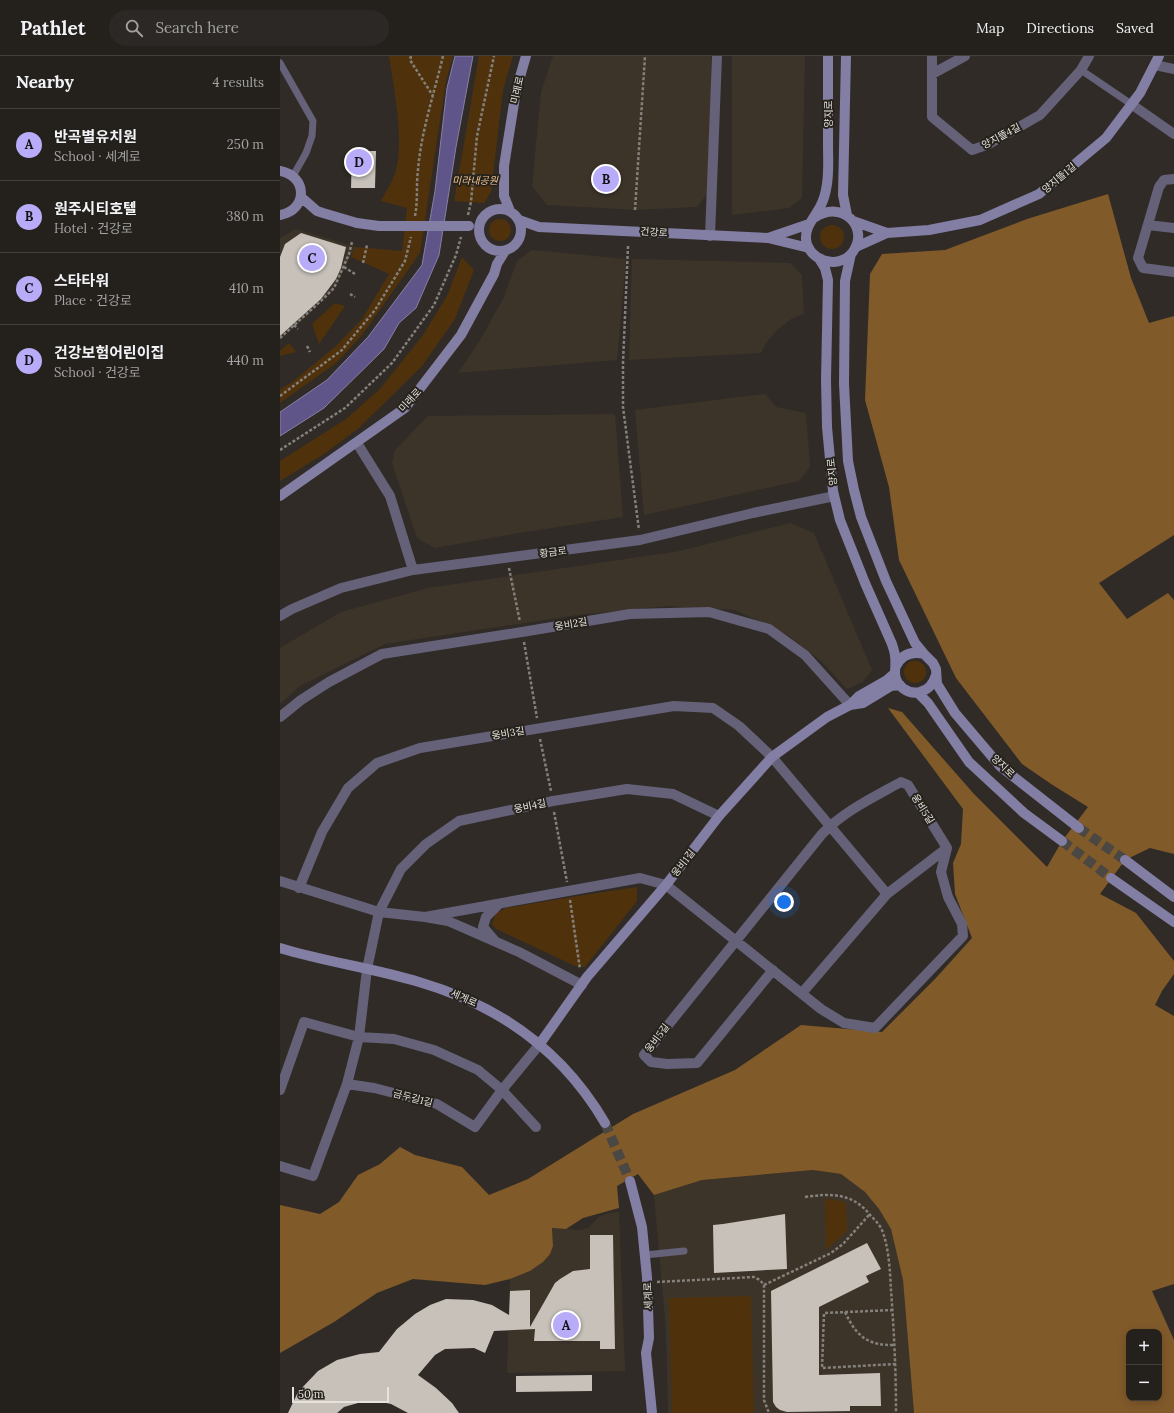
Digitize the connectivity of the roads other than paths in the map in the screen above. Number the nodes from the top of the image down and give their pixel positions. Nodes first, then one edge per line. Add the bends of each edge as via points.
1 (526, 56) edge
2 (717, 56) edge
3 (828, 56) edge
4 (846, 56) edge
5 (932, 56) edge
6 (965, 56) edge
7 (1089, 56) edge
8 (1157, 61) edge
9 (280, 63) edge
10 (1174, 68) edge
11 (1081, 70) junction
12 (932, 74) junction
13 (1131, 104) junction
14 (1174, 134) edge
15 (280, 171) edge
16 (295, 174) junction
17 (1174, 179) edge
18 (504, 196) junction
19 (301, 197) junction
20 (295, 208) junction
21 (499, 209) junction
22 (317, 211) junction
23 (510, 211) junction
24 (280, 215) edge
25 (850, 218) junction
26 (519, 220) junction
27 (812, 221) junction
28 (481, 222) junction
29 (466, 225) junction
30 (1148, 225) junction
31 (539, 227) junction
32 (1174, 228) edge
33 (887, 233) junction
34 (522, 234) junction
35 (479, 236) junction
36 (710, 236) junction
37 (768, 238) junction
38 (809, 248) junction
39 (854, 250) junction
40 (494, 251) junction
41 (505, 251) junction
42 (820, 260) junction
43 (497, 264) junction
44 (1174, 272) edge
45 (827, 427) junction
46 (357, 443) junction
47 (280, 496) edge
48 (830, 497) junction
49 (413, 570) junction
50 (879, 615) junction
51 (280, 616) edge
52 (924, 654) junction
53 (896, 669) junction
54 (936, 675) junction
55 (900, 686) junction
56 (918, 693) junction
57 (850, 705) junction
58 (280, 717) edge
59 (772, 757) junction
60 (719, 816) junction
61 (829, 826) junction
62 (1079, 828) tunnel mouth
63 (1062, 841) tunnel mouth
64 (947, 848) junction
65 (1125, 860) tunnel mouth
66 (1111, 878) tunnel mouth
67 (280, 881) edge
68 (666, 885) junction
69 (299, 888) junction
70 (887, 894) junction
71 (1174, 896) edge
72 (498, 904) junction
73 (379, 912) junction
74 (425, 917) junction
75 (1174, 922) edge
76 (734, 941) junction
77 (496, 942) junction
78 (280, 948) edge
79 (367, 969) junction
80 (773, 970) junction
81 (582, 985) junction
82 (802, 993) junction
83 (359, 1037) junction
84 (539, 1045) junction
85 (347, 1084) junction
86 (280, 1090) edge
87 (502, 1090) junction
88 (605, 1123) tunnel mouth
89 (536, 1127) dead end
90 (280, 1166) edge
91 (630, 1181) tunnel mouth
92 (684, 1252) dead end
93 (645, 1255) junction
94 (652, 1413) edge

1 - 18 street, 미래로 via 516,91 504,166
2 - 36 street
3 - 27 street, 양지로 via 828,183 821,205
4 - 25 street via 843,195
5 - 12 street, 양지뜰4길
6 - 12 street
7 - 11 street, 양지뜰4길
8 - 10 street
8 - 13 street, 양지뜰1길 via 1140,93
9 - 16 lane via 313,121 307,159 301,171
11 - 12 street, 양지뜰4길 via 1040,115 989,144 972,150 932,117
11 - 13 lane
13 - 14 street
13 - 33 street, 양지뜰1길 via 1106,138 1039,194 980,220 929,230
15 - 16 street
16 - 19 street via 301,189
17 - 30 street via 1164,180 1160,187
18 - 21 street
18 - 23 street
19 - 20 street
19 - 22 street
20 - 22 street
20 - 24 street via 287,214
21 - 23 street
21 - 28 street via 484,216
22 - 29 street, bridge via 344,220 379,226
23 - 26 street
25 - 27 street via 839,211 830,211 821,213
25 - 33 street
25 - 39 street via 857,229 858,238
26 - 31 street
26 - 34 street
27 - 37 street
27 - 38 street via 806,232
28 - 29 street
28 - 35 street
29 - 35 street
30 - 32 street
30 - 44 street via 1138,258 1143,268
31 - 34 street
31 - 36 street, 건강로
33 - 39 street
34 - 41 street via 515,247
35 - 40 street via 487,248
36 - 37 street, 건강로
37 - 38 street
38 - 42 street
39 - 42 street via 844,260
39 - 52 street, 양지로 via 844,281 848,461 862,517 886,581 915,643
40 - 41 street
40 - 43 street
41 - 43 street, 미래로
42 - 45 street, 양지로 via 828,280
43 - 46 street, 미래로 via 461,335 405,408
45 - 48 street via 823,441
45 - 50 street, 양지로 via 833,491 840,520
46 - 47 street, 미래로
46 - 49 street via 390,496
48 - 49 street, 황금로 via 640,540
48 - 50 street via 834,520 863,592
49 - 51 street, 황금로 via 341,588
50 - 53 street, 양지로 via 895,654
52 - 53 street via 918,652 905,655
52 - 54 street via 933,663
53 - 55 street via 896,679
53 - 57 street via 887,680 859,696
54 - 56 street via 930,687
54 - 62 street, 양지로 via 940,691 1000,766
55 - 56 street
55 - 57 street via 891,686 863,703
56 - 63 street, 양지로 via 928,703 969,762 1024,813
57 - 58 street, 웅비2길 via 805,656 769,629 709,612 630,614 382,654 329,682
57 - 59 street, 웅비1길 via 827,717
59 - 60 street, 웅비1길
59 - 61 street
59 - 69 street, 웅비3길 via 739,726 713,708 674,706 420,748 377,763 348,788 322,832
60 - 68 street, 웅비1길
60 - 73 street, 웅비4길 via 673,794 627,789 553,801 459,821 426,844 401,869
61 - 64 street, 웅비5길 via 859,805 902,782 908,785
61 - 70 street
61 - 76 street, 웅비5길
64 - 70 street
64 - 82 street via 941,872 948,897 962,924 963,936 875,1028 844,1022 820,1009
65 - 71 street
66 - 75 street
67 - 69 street
68 - 72 street via 640,878
68 - 76 street
68 - 81 street, 웅비1길
69 - 73 street
70 - 82 street
72 - 74 street
72 - 77 street via 486,916 484,927
73 - 74 street
73 - 79 street, 웅비4길
74 - 77 street via 448,922
76 - 80 street
76 - 80 street, 웅비5길 via 644,1055 651,1062 697,1063
77 - 81 street
78 - 79 street, 세계로
79 - 83 street
79 - 84 street, 세계로 via 446,990 471,1001 493,1012
80 - 82 street
81 - 84 street, 웅비1길
83 - 85 street
83 - 86 street via 304,1022
83 - 87 street via 394,1039 434,1050 478,1070
84 - 87 street, 금두길1길
84 - 88 street, 세계로 via 585,1092
85 - 87 street, 금두길1길 via 437,1104 475,1127
85 - 90 street via 313,1176
87 - 89 street
91 - 93 street, 세계로 via 642,1227
92 - 93 lane
93 - 94 street, 세계로 via 649,1338 646,1353

